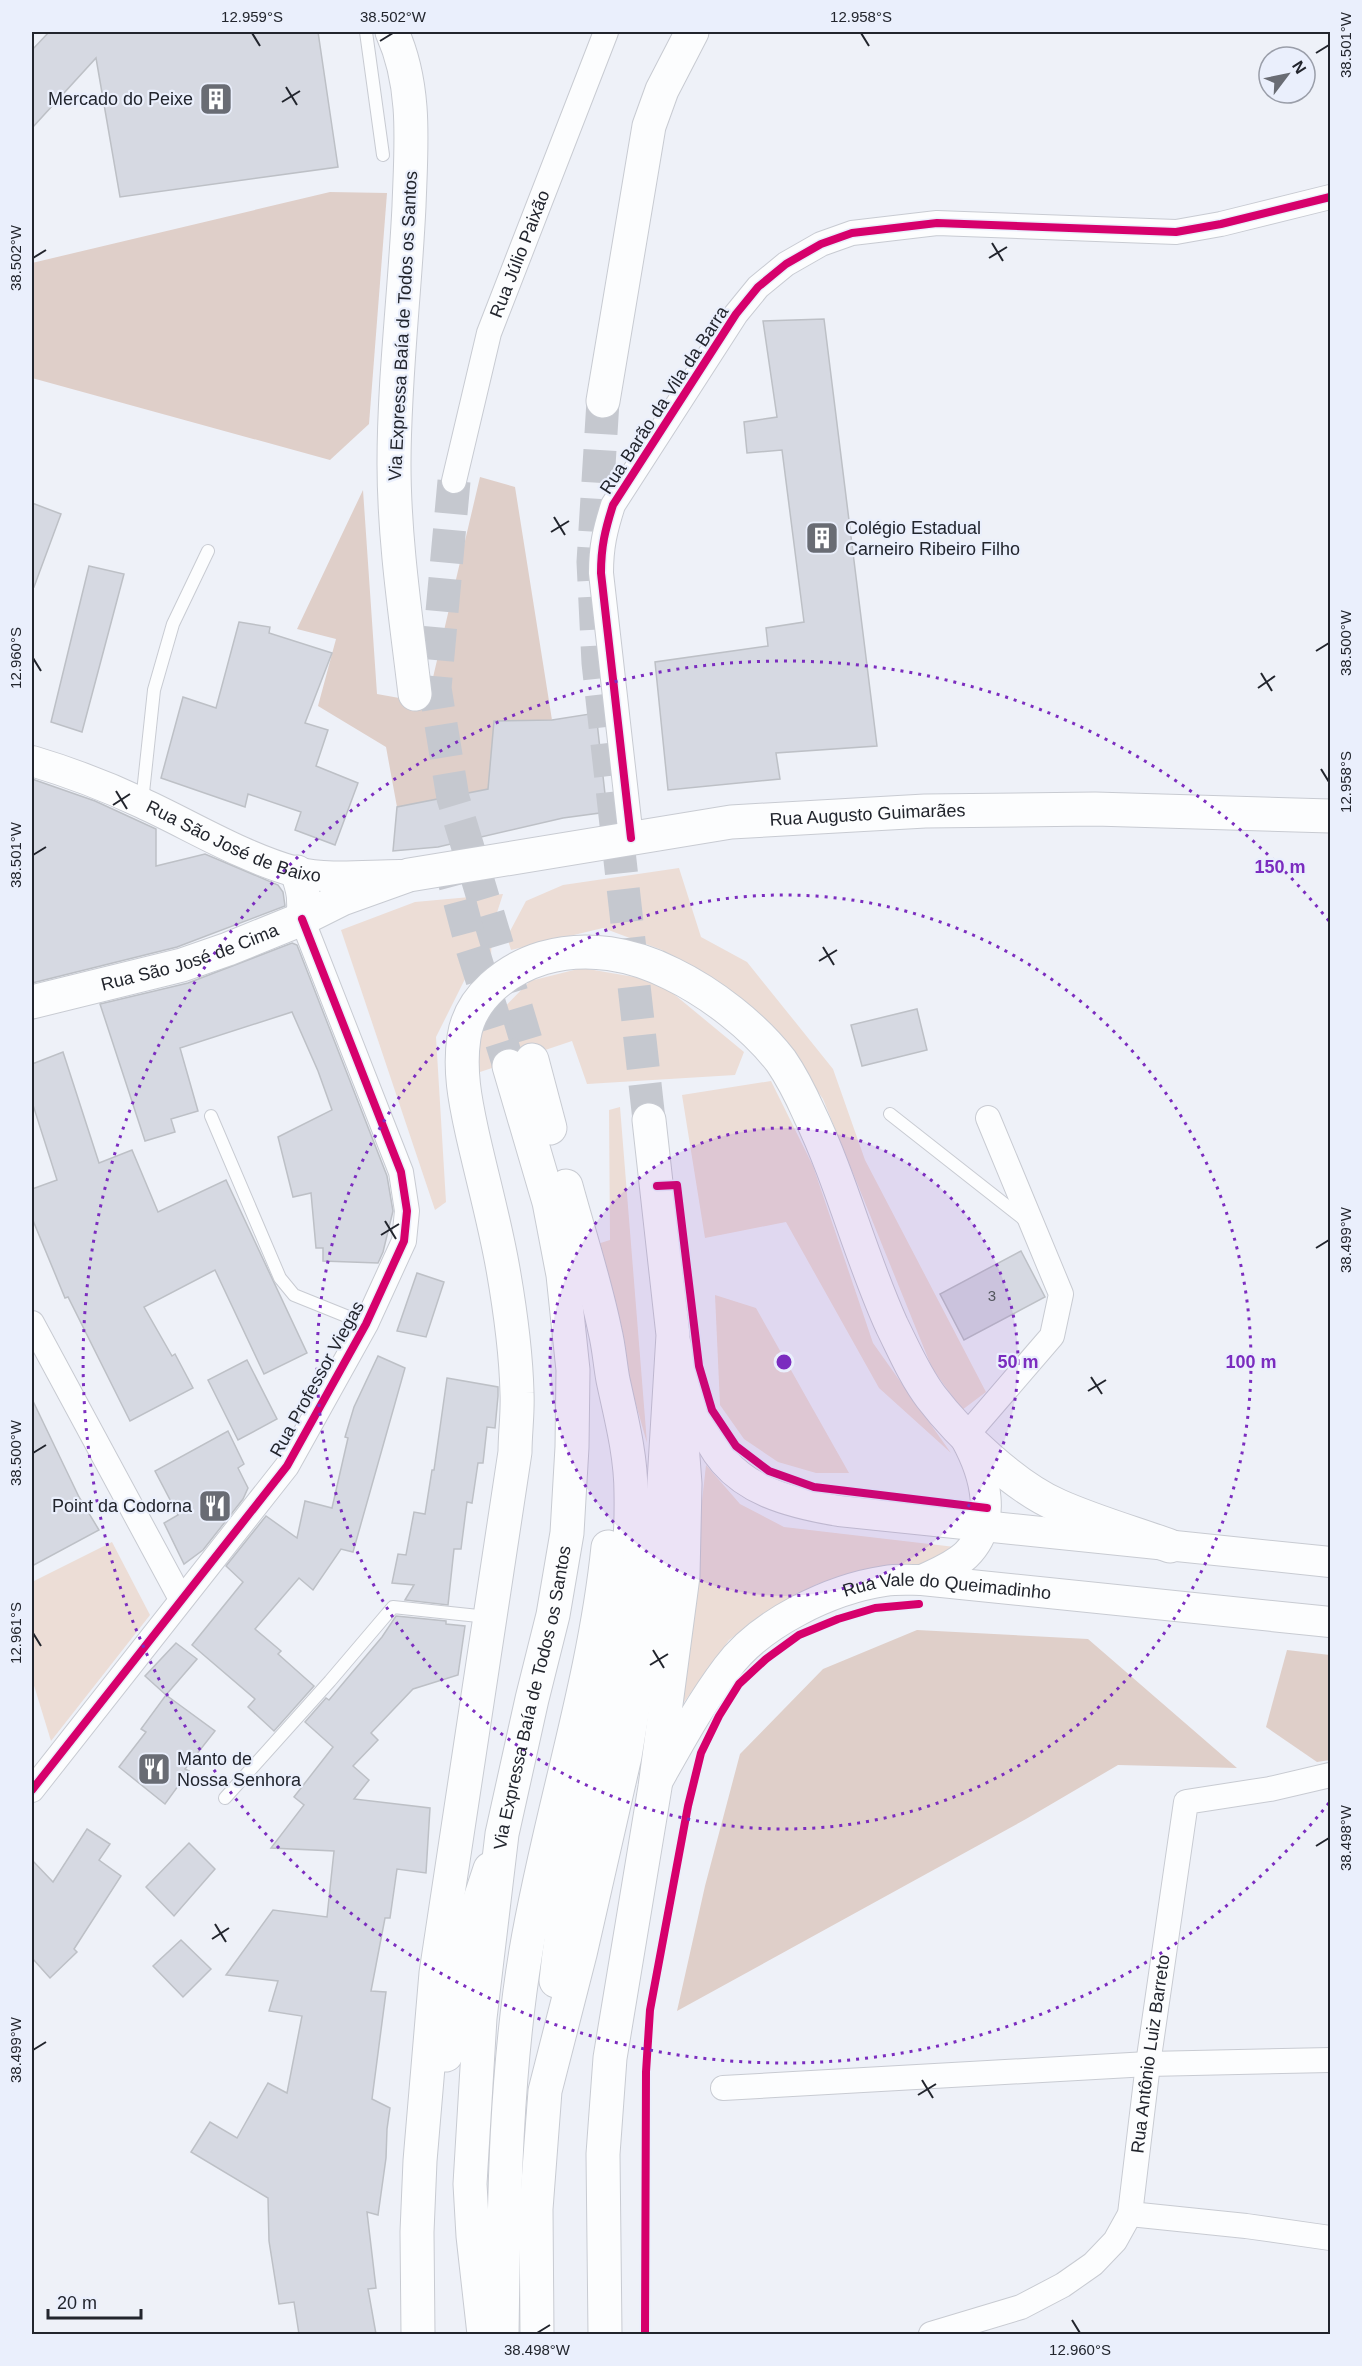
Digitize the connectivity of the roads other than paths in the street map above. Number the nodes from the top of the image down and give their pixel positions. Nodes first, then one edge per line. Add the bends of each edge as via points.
1 (366, 32) edge
2 (392, 32) edge
3 (606, 32) edge
4 (692, 32) edge
5 (383, 155) dead end
6 (1330, 197) edge
7 (603, 401) tunnel mouth
8 (454, 481) tunnel mouth
9 (208, 551) dead end
10 (415, 694) dead end
11 (32, 761) edge
12 (142, 803) junction
13 (1330, 816) edge
14 (631, 838) junction
15 (297, 872) junction
16 (410, 874) junction
17 (302, 920) junction
18 (32, 1002) edge
19 (890, 1114) dead end
20 (211, 1116) dead end
21 (988, 1118) dead end
22 (649, 1120) tunnel mouth
23 (1033, 1226) junction
24 (32, 1323) edge
25 (366, 1324) junction
26 (673, 1335) junction
27 (611, 1371) junction
28 (965, 1437) junction
29 (982, 1525) junction
30 (1170, 1546) junction
31 (1330, 1562) edge
32 (922, 1580) junction
33 (181, 1599) junction
34 (490, 1617) junction
35 (1330, 1622) edge
36 (1330, 1775) edge
37 (655, 1787) junction
38 (32, 1790) edge
39 (225, 1798) dead end
40 (502, 1833) junction
41 (1330, 2060) edge
42 (1148, 2064) junction
43 (723, 2088) dead end
44 (545, 2091) junction
45 (420, 2161) junction
46 (1130, 2214) junction
47 (1330, 2238) edge
48 (418, 2334) edge
49 (484, 2334) edge
50 (502, 2334) edge
51 (537, 2334) edge
52 (605, 2334) edge
53 (931, 2334) edge

1 - 5 lane
2 - 10 main road, Via Expressa Baía de Todos os Santos via 407,77 412,124 394,465
3 - 8 street, Rua Júlio Paixão via 489,333
4 - 7 main road via 662,90 649,126
6 - 14 street, Rua Barão da Vila da Barra via 1176,232 937,223 852,233 821,244 786,264 758,287 736,314 613,505 605,530 601,573
9 - 12 lane via 173,624 154,690
11 - 12 street, Rua São José de Baixo
12 - 15 street, Rua São José de Baixo
13 - 14 main road, Rua Augusto Guimarães via 1095,809 925,811 731,822
14 - 16 main road, Rua Augusto Guimarães
15 - 16 street, Rua São José de Baixo via 338,876
15 - 17 main road via 305,907
16 - 17 main road, Rua São José de Cima via 342,899
17 - 18 main road, Rua São José de Cima via 182,965
17 - 25 street, Rua Professor Viegas via 401,1172 407,1211 404,1241
19 - 23 lane
20 - 25 lane via 280,1278 294,1295
21 - 23 street
22 - 26 main road
23 - 28 street via 1061,1294 1052,1336
24 - 33 street
25 - 33 street, Rua Professor Viegas via 287,1466
26 - 29 street via 696,1415 728,1468 748,1484 804,1505
26 - 37 main road via 685,1484 682,1576
26 - 44 main road via 663,1498 625,1756
27 - 40 main road, Via Expressa Baía de Todos os Santos via 605,1331 520,1063 563,1275 573,1370 572,1447 567,1533 553,1614
27 - 44 main road via 624,1430 631,1490 626,1596 565,1911
27 - 50 main road via 611,1522 605,1577 593,1654 531,1927 514,2037 506,2146
28 - 29 street via 986,1487 987,1508
28 - 30 main road via 1010,1475 1056,1505
28 - 34 main road via 929,1394 905,1353 880,1299 823,1141 780,1060 740,1018 696,986 653,964 585,951 532,961 498,981 473,1011 464,1031 460,1073 503,1268 517,1394 515,1452
29 - 30 street
29 - 32 street via 977,1541 966,1555
30 - 31 street
32 - 35 street, Rua Vale do Queimadinho
32 - 37 street, Rua Vale do Queimadinho via 887,1580 818,1600 755,1640 728,1666
33 - 38 street, Rua Professor Viegas
34 - 39 lane via 393,1607
34 - 45 main road via 436,1973
36 - 42 street, Rua Antônio Luiz Barreto via 1186,1802
37 - 52 main road via 610,2058 603,2154
40 - 45 main road via 476,1914
40 - 49 main road, Via Expressa Baía de Todos os Santos via 480,2018 470,2184
41 - 42 street
42 - 43 street
42 - 46 street, Rua Antônio Luiz Barreto
44 - 51 main road via 536,2208
45 - 48 main road
46 - 47 street
46 - 53 street, Rua Antônio Luiz Barreto via 1101,2257 1063,2285 1021,2307

